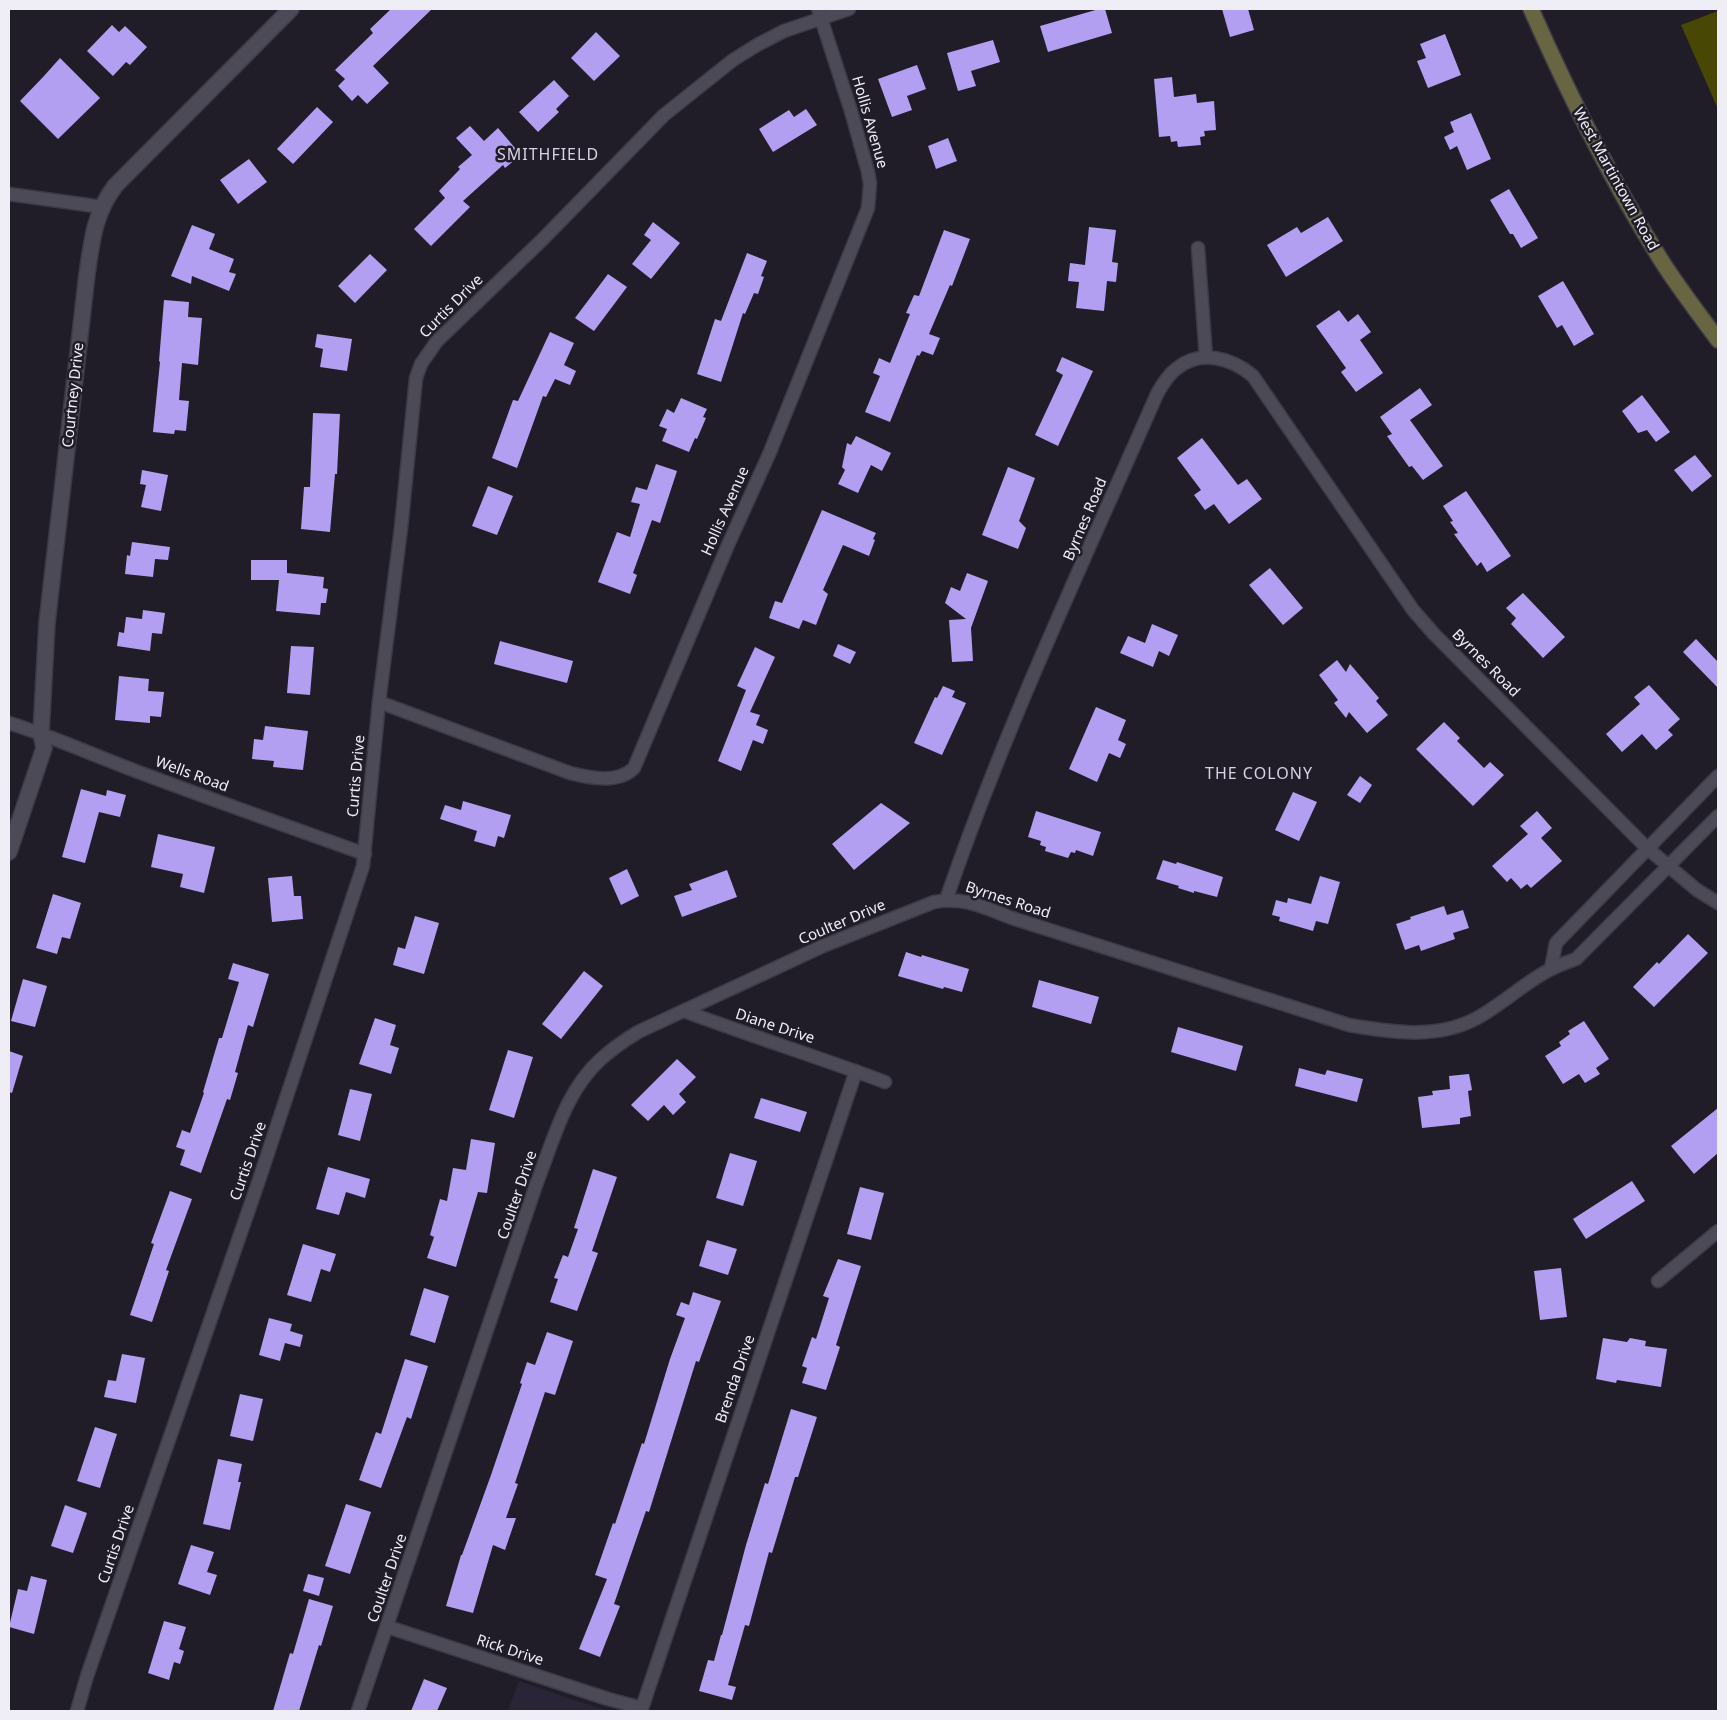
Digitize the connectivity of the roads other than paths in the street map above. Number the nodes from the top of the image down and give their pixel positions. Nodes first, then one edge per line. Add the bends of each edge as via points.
1 (291, 9) edge
2 (849, 9) edge
3 (1531, 9) edge
4 (819, 13) edge
5 (9, 194) edge
6 (102, 207) junction
7 (1198, 248) dead end
8 (1718, 340) edge
9 (1206, 357) junction
10 (379, 702) junction
11 (9, 723) edge
12 (42, 734) junction
13 (1718, 776) edge
14 (1718, 816) edge
15 (1647, 848) junction
16 (9, 852) edge
17 (365, 854) junction
18 (1667, 866) junction
19 (946, 900) junction
20 (1718, 903) edge
21 (1551, 969) junction
22 (684, 1011) junction
23 (856, 1071) junction
24 (884, 1082) dead end
25 (1718, 1231) edge
26 (1658, 1281) dead end
27 (388, 1627) junction
28 (623, 1703) joint
29 (77, 1711) edge
30 (358, 1711) edge

1 - 6 street, Courtney Drive via 115,186
2 - 4 street, Curtis Drive
3 - 8 main road, West Martintown Road via 1566,87 1628,204 1661,260
4 - 10 street, Curtis Drive via 733,60 664,115 428,352 416,378
4 - 10 street, Hollis Avenue via 868,172 868,208 770,452 634,768 618,777 599,778 570,773
5 - 6 street
6 - 12 street, Courtney Drive via 94,228 84,294 47,623
7 - 9 street
9 - 15 street, Byrnes Road via 1231,361 1253,376 1418,616
9 - 19 street, Byrnes Road via 1176,369 1156,394 983,796
10 - 17 street, Curtis Drive
11 - 12 street, Wells Road
12 - 16 street, Courtney Drive via 44,748
12 - 17 street, Wells Road
13 - 15 street
14 - 18 street, Byrnes Road
15 - 18 street, Byrnes Road
15 - 21 street via 1556,943
17 - 29 street, Curtis Drive via 311,1024
18 - 20 street
18 - 21 street, Byrnes Road via 1576,959
19 - 21 street, Byrnes Road via 971,902 1012,918 1349,1025 1395,1033 1438,1030 1477,1019
19 - 22 street, Coulter Drive via 823,946
22 - 23 street, Diane Drive
22 - 27 street, Coulter Drive via 638,1032 600,1060 574,1093 564,1113 536,1185
23 - 24 street
23 - 28 street, Brenda Drive via 642,1708
25 - 26 street
27 - 28 street, Rick Drive
27 - 30 street, Coulter Drive

